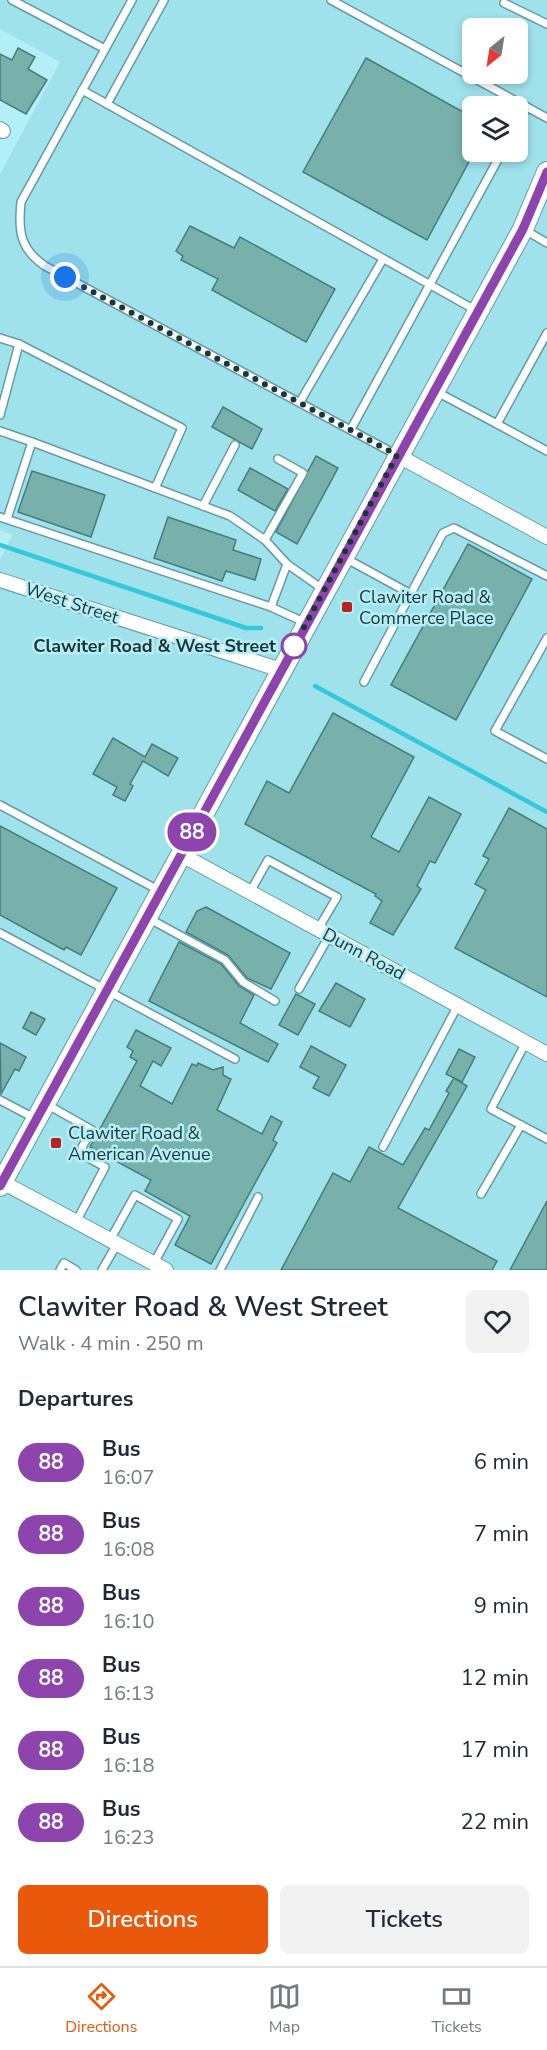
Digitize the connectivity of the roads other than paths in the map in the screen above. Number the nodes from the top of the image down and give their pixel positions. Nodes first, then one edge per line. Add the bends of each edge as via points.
1 (132, 0) edge
2 (164, 0) edge
3 (331, 0) edge
4 (18, 1) edge
5 (504, 3) dead end
6 (547, 24) edge
7 (105, 49) junction
8 (82, 90) junction
9 (507, 96) edge
10 (107, 104) junction
11 (528, 108) edge
12 (547, 118) edge
13 (496, 162) edge
14 (547, 172) edge
15 (523, 229) junction
16 (547, 243) edge
17 (382, 259) junction
18 (428, 284) junction
19 (477, 312) junction
20 (547, 333) edge
21 (0, 338) edge
22 (19, 344) junction
23 (434, 390) junction
24 (300, 402) junction
25 (0, 415) edge
26 (497, 424) junction
27 (351, 429) junction
28 (0, 431) edge
29 (32, 442) junction
30 (235, 445) dead end
31 (547, 451) edge
32 (397, 455) junction
33 (278, 459) dead end
34 (156, 486) junction
35 (203, 506) junction
36 (4, 518) edge
37 (547, 537) edge
38 (265, 540) junction
39 (342, 557) junction
40 (287, 564) junction
41 (547, 576) edge
42 (0, 580) edge
43 (324, 590) junction
44 (411, 594) junction
45 (271, 607) junction
46 (306, 622) junction
47 (547, 638) edge
48 (281, 670) junction
49 (364, 682) dead end
50 (547, 759) edge
51 (0, 805) edge
52 (180, 854) junction
53 (160, 891) junction
54 (250, 892) junction
55 (146, 917) junction
56 (324, 932) junction
57 (0, 933) edge
58 (299, 989) dead end
59 (106, 990) junction
60 (275, 1001) dead end
61 (458, 1005) junction
62 (526, 1042) junction
63 (547, 1054) edge
64 (234, 1059) dead end
65 (0, 1100) edge
66 (41, 1111) junction
67 (521, 1125) junction
68 (547, 1139) edge
69 (383, 1146) dead end
70 (1, 1184) edge
71 (481, 1194) dead end
72 (258, 1197) dead end
73 (76, 1222) junction
74 (114, 1242) junction
75 (160, 1267) edge
76 (60, 1270) edge
77 (76, 1270) edge
78 (102, 1270) edge
79 (220, 1270) edge

1 - 7 lane
2 - 10 lane
3 - 9 lane
4 - 7 lane
5 - 6 lane
7 - 8 lane
8 - 10 lane
8 - 24 lane via 21,202 21,241 28,252 45,267
10 - 17 lane
11 - 12 lane
13 - 18 lane
14 - 15 main road
15 - 16 lane
15 - 19 main road
17 - 18 lane
17 - 24 lane
18 - 19 lane
18 - 27 lane
19 - 23 main road
20 - 26 lane
21 - 22 lane
22 - 25 lane
22 - 34 lane via 182,428
23 - 26 lane
23 - 32 main road
24 - 27 lane
26 - 31 lane
27 - 32 lane
28 - 29 lane
29 - 34 lane
29 - 36 lane
30 - 35 lane
32 - 37 street
32 - 39 main road
33 - 38 lane via 303,473
34 - 35 lane
35 - 38 lane via 230,516
36 - 45 lane
38 - 40 lane
39 - 43 main road
39 - 44 lane
40 - 43 lane
40 - 45 lane
41 - 44 lane via 454,528 443,534
42 - 48 street, West Street
43 - 46 main road
44 - 49 lane
45 - 46 lane
46 - 48 main road
47 - 50 lane via 495,731
48 - 52 main road
51 - 53 lane
52 - 53 main road
52 - 54 street, Dunn Road
53 - 55 main road
54 - 56 street, Dunn Road
54 - 56 lane via 268,860 337,897
55 - 59 main road
55 - 60 lane via 225,960 243,982
56 - 58 lane
56 - 61 street, Dunn Road
57 - 59 lane
59 - 64 lane
59 - 66 main road
61 - 62 street, Dunn Road
61 - 69 lane
62 - 63 street, Dunn Road
62 - 67 lane via 491,1109
65 - 66 lane
66 - 70 main road
66 - 73 lane via 92,1130 82,1147 83,1155 105,1167
67 - 68 lane
67 - 71 lane
70 - 73 street
72 - 79 lane
73 - 74 street
74 - 75 street
74 - 75 lane via 135,1196 144,1200 178,1219
74 - 78 lane
76 - 77 lane via 64,1263

